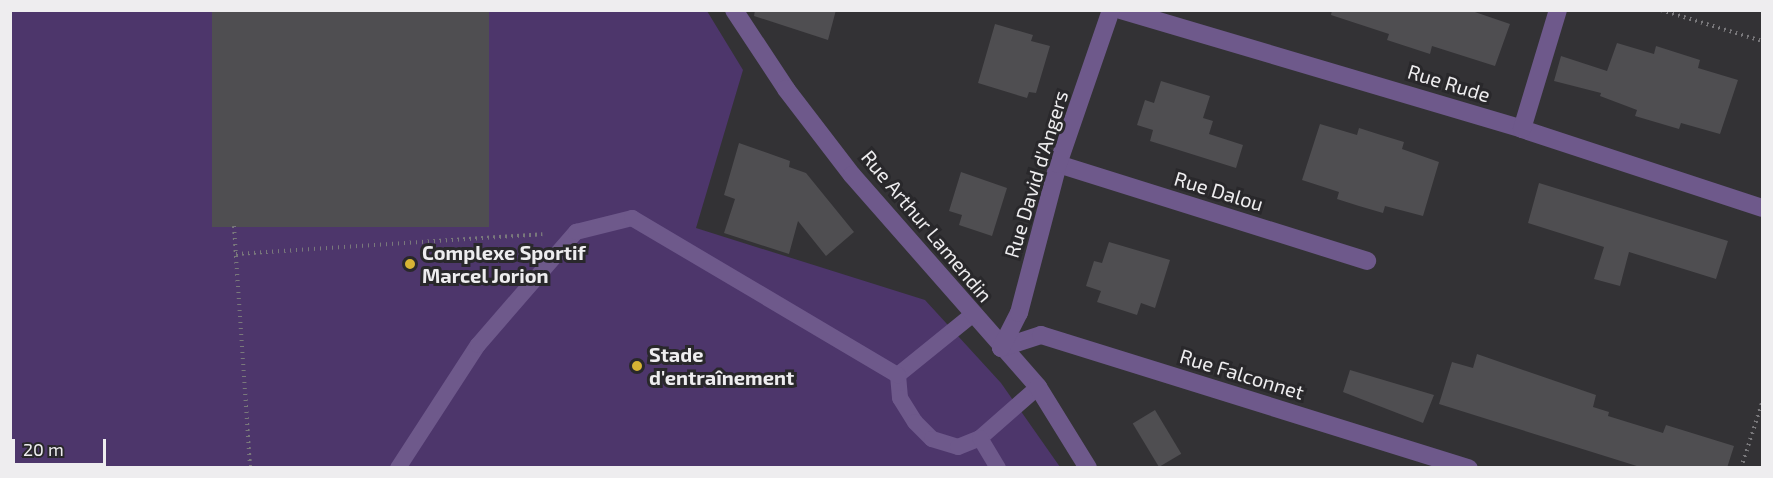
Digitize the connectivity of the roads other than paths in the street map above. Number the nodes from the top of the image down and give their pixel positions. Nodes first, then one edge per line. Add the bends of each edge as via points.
1 (734, 10) edge
2 (1111, 10) edge
3 (1121, 10) edge
4 (1558, 10) edge
5 (1522, 129) junction
6 (1058, 164) junction
7 (1762, 208) edge
8 (1367, 261) dead end
9 (972, 315) junction
10 (1001, 348) junction
11 (898, 375) junction
12 (1038, 387) junction
13 (980, 438) junction
14 (398, 468) edge
15 (998, 468) edge
16 (1088, 468) edge
17 (1469, 468) edge

1 - 9 street, Rue Arthur Lamendin via 786,89 852,175
2 - 6 street, Rue David d'Angers
3 - 5 street, Rue Rude
4 - 5 street
5 - 7 street, Rue Rude
6 - 8 street, Rue Dalou
6 - 10 street, Rue David d'Angers via 1019,313
9 - 10 street, Rue Arthur Lamendin
9 - 11 lane
10 - 12 street, Rue Arthur Lamendin
10 - 17 street, Rue Falconnet via 1041,335
11 - 13 lane via 900,398 932,439 958,447
11 - 14 lane via 632,218 576,232 478,345
12 - 13 lane
12 - 16 street, Rue Arthur Lamendin
13 - 15 lane

